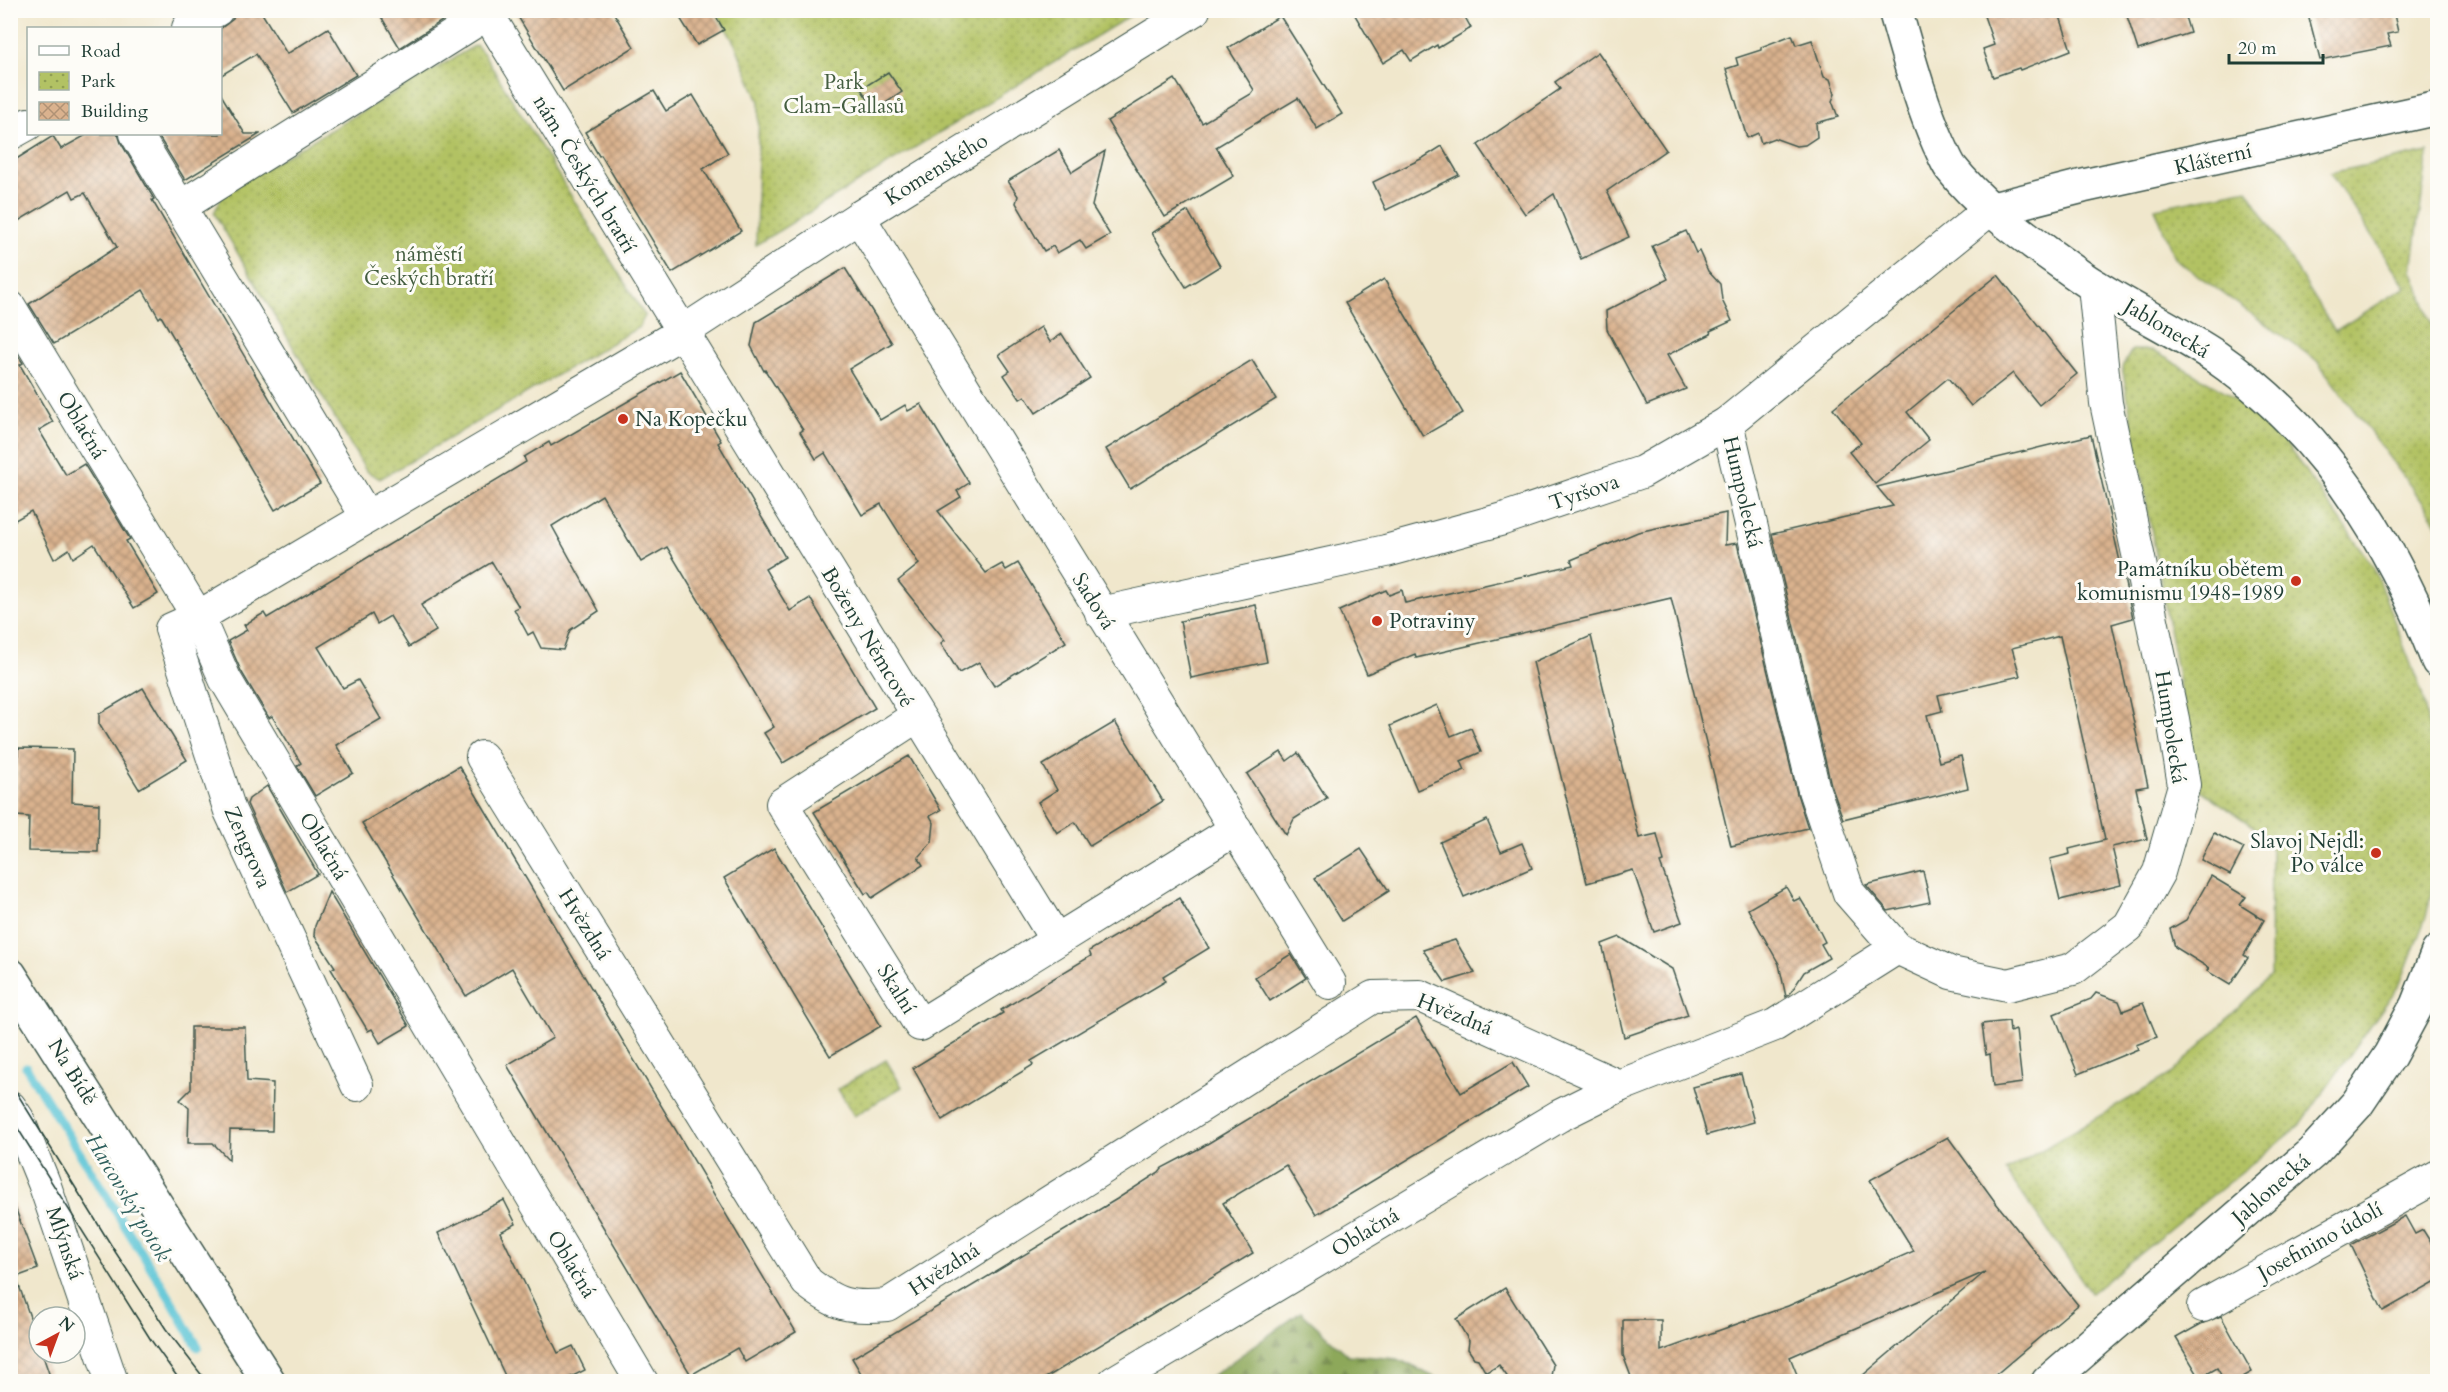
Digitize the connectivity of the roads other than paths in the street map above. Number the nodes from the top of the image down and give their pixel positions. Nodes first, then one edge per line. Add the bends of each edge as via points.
1 (217, 10) edge
2 (1194, 10) edge
3 (1895, 10) edge
4 (486, 12) edge
5 (190, 27) edge
6 (2438, 108) edge
7 (27, 125) edge
8 (10, 134) edge
9 (137, 135) edge
10 (180, 207) junction
11 (1989, 210) junction
12 (859, 217) junction
13 (2094, 286) junction
14 (10, 308) edge
15 (681, 333) junction
16 (1727, 423) junction
17 (367, 517) junction
18 (1101, 613) junction
19 (198, 617) junction
20 (2438, 661) edge
21 (917, 716) junction
22 (482, 757) dead end
23 (1236, 829) junction
24 (1056, 940) junction
25 (1897, 948) junction
26 (2438, 952) edge
27 (10, 975) edge
28 (1330, 983) dead end
29 (357, 1085) dead end
30 (1618, 1086) junction
31 (10, 1107) edge
32 (2438, 1176) edge
33 (2203, 1306) dead end
34 (112, 1382) edge
35 (269, 1382) edge
36 (642, 1382) edge
37 (1113, 1382) edge
38 (2048, 1382) edge

1 - 5 street
2 - 12 street, Komenského
3 - 11 main road, Jablonecká via 1920,94 1950,166
4 - 10 street, nám. Českých bratří
4 - 15 street, nám. Českých bratří
6 - 11 main road, Klášterní
7 - 8 street
9 - 10 street
10 - 17 street
11 - 13 main road, Jablonecká
11 - 16 street, Tyršova
12 - 15 street, Komenského
12 - 18 street, Sadová
13 - 20 main road, Jablonecká via 2216,357 2289,418 2329,463 2368,518 2410,593
13 - 25 street, Humpolecká via 2106,403 2184,785 2159,872 2129,926 2073,969 2008,985 1951,973
14 - 19 street, Oblačná
15 - 17 street
15 - 21 street, Boženy Němcové
16 - 18 street, Tyršova via 1642,472 1503,519 1386,551
16 - 25 street, Humpolecká via 1817,801 1849,893
17 - 19 street
18 - 23 street, Sadová
19 - 29 street, Zengrova via 171,629 230,812
19 - 36 street, Oblačná via 225,679
21 - 24 street, Boženy Němcové
21 - 24 street, Skalní via 782,804 920,1025
22 - 30 street, Hvězdná via 807,1282 828,1299 851,1306 887,1305 1373,998 1420,996
23 - 24 street, Skalní
23 - 28 street, Sadová
25 - 30 street, Oblačná via 1774,1025
26 - 38 main road, Jablonecká via 2417,1005 2357,1104 2313,1152
27 - 35 main road, Na Bídě
30 - 37 street, Oblačná via 1559,1116
31 - 34 street, Mlýnská via 44,1183
32 - 33 street, Josefinino údolí

